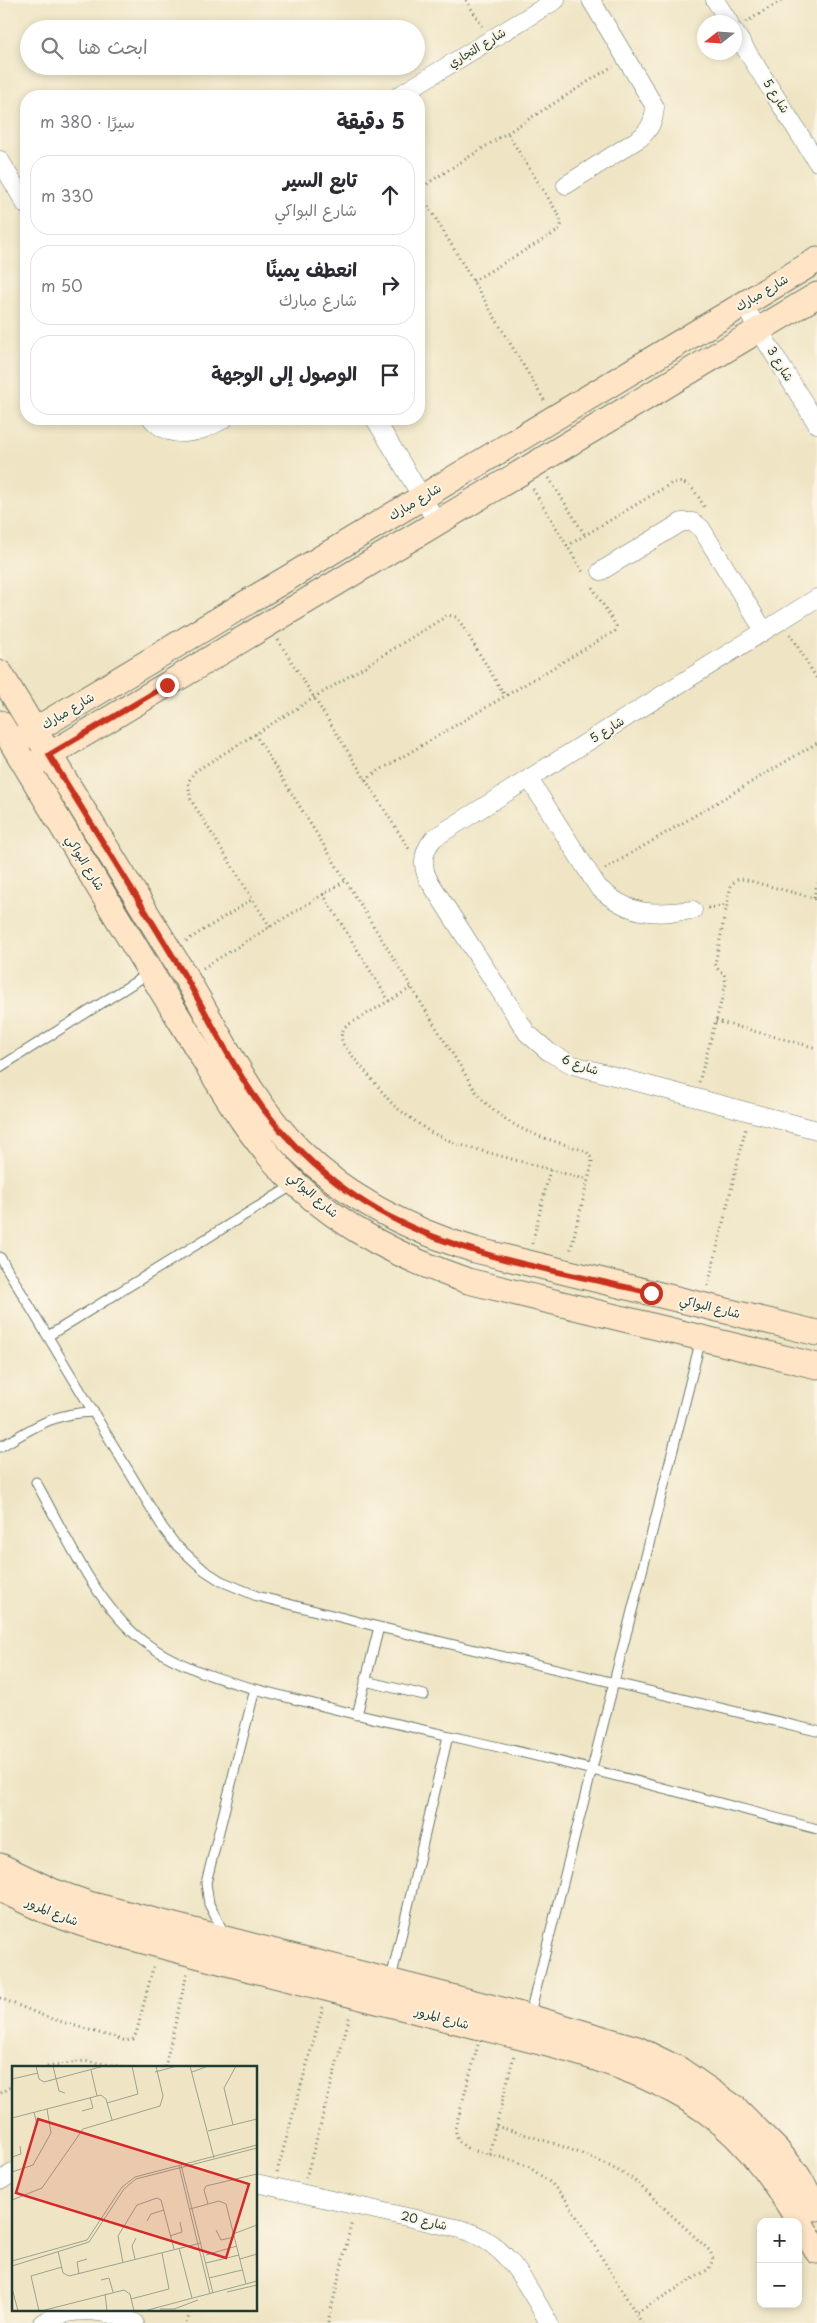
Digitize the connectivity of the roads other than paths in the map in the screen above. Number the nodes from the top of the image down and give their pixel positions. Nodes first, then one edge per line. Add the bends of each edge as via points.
1 (554, 0) edge
2 (591, 0) edge
3 (715, 0) edge
4 (727, 15) edge
5 (742, 38) edge
6 (408, 90) edge
7 (0, 160) edge
8 (817, 162) edge
9 (566, 185) dead end
10 (20, 194) edge
11 (817, 260) edge
12 (817, 294) edge
13 (743, 304) junction
14 (759, 329) junction
15 (817, 424) edge
16 (161, 425) edge
17 (214, 425) edge
18 (379, 425) edge
19 (422, 498) junction
20 (437, 522) junction
21 (601, 571) dead end
22 (817, 598) edge
23 (764, 631) junction
24 (0, 673) edge
25 (0, 723) edge
26 (35, 730) junction
27 (13, 744) junction
28 (49, 755) junction
29 (28, 768) junction
30 (529, 779) junction
31 (428, 879) joint
32 (693, 910) dead end
33 (151, 972) junction
34 (0, 1067) edge
35 (817, 1130) edge
36 (296, 1183) junction
37 (0, 1257) edge
38 (817, 1333) edge
39 (48, 1336) junction
40 (700, 1339) junction
41 (817, 1366) edge
42 (94, 1412) junction
43 (0, 1447) edge
44 (36, 1482) dead end
45 (379, 1627) junction
46 (365, 1681) junction
47 (615, 1682) junction
48 (255, 1689) junction
49 (424, 1695) dead end
50 (357, 1715) junction
51 (817, 1731) edge
52 (448, 1736) junction
53 (593, 1769) junction
54 (817, 1828) edge
55 (0, 1866) edge
56 (0, 1889) edge
57 (227, 1940) junction
58 (194, 1942) junction
59 (390, 1982) junction
60 (524, 2031) junction
61 (12, 2173) edge
62 (0, 2181) edge
63 (265, 2185) edge
64 (817, 2208) edge
65 (817, 2250) edge
66 (42, 2323) edge
67 (135, 2323) edge
68 (549, 2323) edge

1 - 6 street, شارع التجاري
2 - 9 street via 655,108 652,124 640,138
3 - 4 street, شارع 5
5 - 8 street, شارع 5
7 - 10 street
11 - 13 street, شارع مبارك
12 - 14 street
13 - 14 street, شارع 3
13 - 19 street, شارع مبارك
14 - 15 street, شارع 3
14 - 20 street
16 - 17 street via 186,434
18 - 19 street
19 - 20 street
19 - 26 street, شارع مبارك
20 - 28 street
21 - 23 street via 682,522 693,522 701,528
22 - 23 street, شارع 5
23 - 30 street, شارع 5
24 - 26 street, شارع البواكي
25 - 27 street, شارع البواكي
26 - 27 street, شارع مبارك
26 - 28 street, شارع البواكي
27 - 29 street, شارع البواكي
28 - 29 street
28 - 38 street, شارع البواكي via 186,978 248,1087 272,1120 330,1177 363,1201 413,1228 467,1248
29 - 33 street, شارع البواكي
30 - 31 street, شارع 5 via 434,838 424,856
30 - 32 street via 598,887 606,894 636,911 660,914
31 - 35 street, شارع 6 via 527,1033 555,1056 574,1065
33 - 34 lane
33 - 36 street, شارع البواكي via 253,1134
36 - 39 lane
36 - 40 street, شارع البواكي via 348,1225 426,1267 468,1281
37 - 39 lane
39 - 42 lane
40 - 41 street, شارع البواكي
40 - 47 lane
42 - 43 lane via 50,1418
42 - 45 lane via 164,1528 204,1570 257,1596
44 - 48 lane via 104,1600 130,1629 162,1653 182,1663
45 - 46 lane
45 - 47 lane
46 - 49 lane
46 - 50 lane
47 - 51 lane
47 - 53 lane
48 - 50 lane
48 - 57 lane via 206,1882 209,1904
50 - 52 lane
52 - 53 lane
52 - 59 lane
53 - 54 lane
53 - 60 lane
55 - 58 street, شارع المرور via 52,1891
56 - 58 street, شارع المرور via 65,1918 159,1944
57 - 58 street, شارع المرور
57 - 59 street, شارع المرور
58 - 60 street, شارع المرور via 328,1988 482,2028
59 - 60 street, شارع المرور
60 - 64 street, شارع المرور via 637,2049 701,2082 764,2135 796,2173
60 - 65 street, شارع المرور via 631,2069 671,2088 707,2112 738,2137 761,2162
61 - 62 street
63 - 68 street, شارع 20 via 460,2229 487,2240 512,2262
66 - 67 street via 84,2312 117,2316

